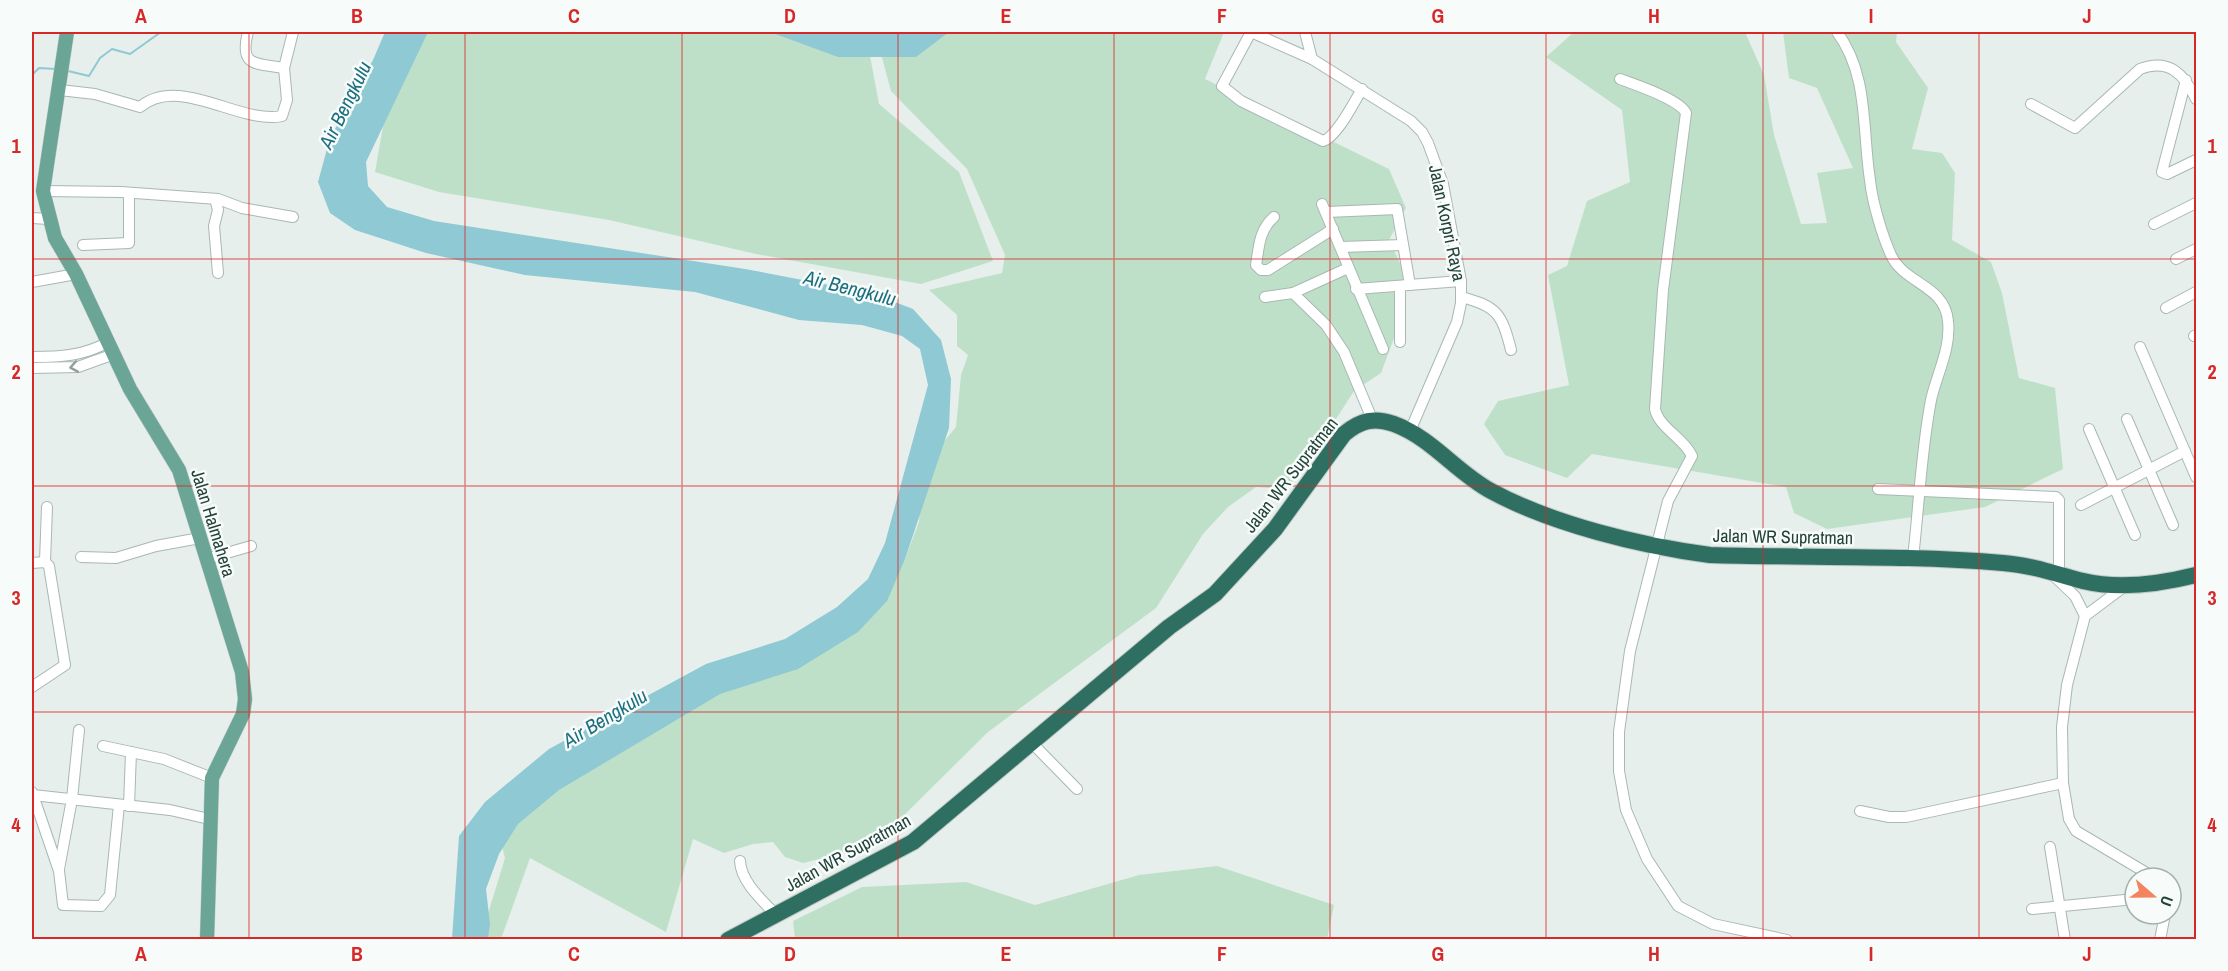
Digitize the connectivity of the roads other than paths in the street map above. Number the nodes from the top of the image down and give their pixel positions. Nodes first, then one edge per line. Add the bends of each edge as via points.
1 (66, 32) edge
2 (248, 32) edge
3 (293, 32) edge
4 (1251, 32) edge
5 (1305, 32) edge
6 (1837, 32) edge
7 (1312, 59) junction
8 (284, 68) junction
9 (1620, 79) dead end
10 (2186, 80) junction
11 (61, 85) junction
12 (1362, 89) junction
13 (2196, 99) edge
14 (2031, 104) dead end
15 (2196, 160) edge
16 (43, 191) junction
17 (129, 192) junction
18 (214, 199) junction
19 (2196, 203) edge
20 (293, 217) dead end
21 (1274, 217) dead end
22 (32, 218) edge
23 (49, 219) junction
24 (2154, 224) dead end
25 (1333, 229) junction
26 (83, 244) dead end
27 (1403, 245) junction
28 (1341, 248) junction
29 (2196, 249) edge
30 (2176, 259) dead end
31 (1348, 268) junction
32 (218, 273) dead end
33 (76, 274) junction
34 (1461, 281) junction
35 (32, 282) edge
36 (1405, 285) junction
37 (1356, 289) junction
38 (2196, 292) edge
39 (1293, 293) junction
40 (1265, 297) dead end
41 (1461, 297) junction
42 (2166, 308) dead end
43 (1400, 342) dead end
44 (2140, 347) dead end
45 (111, 348) junction
46 (1383, 349) dead end
47 (1510, 350) dead end
48 (32, 357) edge
49 (32, 368) edge
50 (1372, 419) junction
51 (2127, 419) dead end
52 (2089, 429) dead end
53 (1410, 431) junction
54 (2185, 451) junction
55 (2149, 470) junction
56 (2196, 477) edge
57 (2115, 488) junction
58 (1878, 489) dead end
59 (1921, 490) junction
60 (2081, 505) dead end
61 (47, 507) dead end
62 (2173, 525) dead end
63 (2135, 536) dead end
64 (200, 538) junction
65 (1655, 544) junction
66 (251, 546) dead end
67 (81, 557) dead end
68 (1913, 558) junction
69 (206, 559) junction
70 (45, 562) junction
71 (32, 563) edge
72 (2053, 572) junction
73 (2196, 575) edge
74 (2125, 585) junction
75 (2085, 616) junction
76 (32, 687) edge
77 (79, 730) dead end
78 (1030, 741) junction
79 (103, 746) dead end
80 (131, 752) junction
81 (212, 778) junction
82 (2063, 783) junction
83 (1077, 789) dead end
84 (32, 793) edge
85 (72, 799) junction
86 (124, 806) junction
87 (1860, 811) dead end
88 (209, 819) junction
89 (2050, 847) dead end
90 (740, 861) dead end
91 (2135, 866) edge
92 (59, 871) junction
93 (2123, 900) edge
94 (2060, 906) junction
95 (2032, 909) dead end
96 (776, 915) junction
97 (207, 939) edge
98 (728, 939) edge
99 (1787, 939) edge
100 (2065, 939) edge

1 - 11 main road, Jalan Halmahera
2 - 8 street via 244,47 247,58
3 - 8 street
4 - 7 street, Jalan Korpri Raya
4 - 12 street via 1222,84 1241,101 1323,141 1335,133
5 - 7 street
6 - 59 street via 1860,78 1870,183 1891,256 1909,276 1938,295 1947,313 1945,358 1931,401
7 - 12 street, Jalan Korpri Raya
8 - 11 street via 287,100 284,113 278,117 198,99 157,98 140,107
9 - 65 street via 1662,96 1686,113 1664,280 1655,409 1692,456 1668,501
10 - 13 street
10 - 14 street via 2167,65 2140,69 2075,128
10 - 15 street via 2162,172 2167,174
11 - 16 main road, Jalan Halmahera
12 - 34 street, Jalan Korpri Raya via 1411,121 1425,138 1443,184
16 - 17 street
16 - 23 main road, Jalan Halmahera
17 - 18 street
17 - 26 street via 129,243
18 - 20 street
18 - 32 street via 218,210 214,226
19 - 24 street
21 - 25 street via 1261,235 1256,266 1261,270 1268,270
22 - 23 street
23 - 33 main road, Jalan Halmahera
25 - 27 street via 1324,208 1395,208
25 - 28 street
27 - 28 street
27 - 36 street
28 - 31 street
29 - 30 street
31 - 37 street
31 - 39 street
33 - 35 street
33 - 45 main road, Jalan Halmahera
34 - 36 street
34 - 41 street, Jalan Korpri Raya
36 - 37 street
36 - 43 street
37 - 46 street
38 - 42 street
39 - 40 street
39 - 50 street via 1326,325 1344,352
41 - 47 street via 1493,308 1505,327
41 - 53 street, Jalan Korpri Raya via 1457,322
44 - 54 street
45 - 48 street via 62,357
45 -> 49 street via 78,367
45 - 64 main road, Jalan Halmahera via 130,389 179,470
50 - 53 highway, Jalan WR Supratman
50 - 78 highway, Jalan WR Supratman via 1344,434 1275,529 1215,594 1168,627
51 - 55 street
52 - 57 street
53 - 65 highway, Jalan WR Supratman via 1472,480 1512,501 1583,527
54 - 55 street
54 - 56 street
55 - 57 street
55 - 62 street
57 - 60 street
57 - 63 street
58 - 59 street
59 - 68 street
59 - 72 street via 2058,498
61 - 70 street
64 - 67 street via 116,558
64 - 69 main road, Jalan Halmahera
65 - 68 highway, Jalan WR Supratman via 1710,555
65 - 99 street via 1630,651 1619,732 1619,771 1626,810 1647,860 1678,906 1713,924
66 - 69 street
68 - 72 highway, Jalan WR Supratman via 2006,563
69 - 81 main road, Jalan Halmahera via 237,655 245,699 243,714
70 - 71 street
70 - 76 street via 49,566 65,665
72 - 74 highway, Jalan WR Supratman via 2084,581
72 - 75 street via 2075,596
73 - 74 highway, Jalan WR Supratman
74 - 75 street
75 - 82 street via 2063,707
77 - 85 street
78 - 83 street
78 - 96 highway, Jalan WR Supratman via 913,842
79 - 80 street
80 - 81 street via 181,764
80 - 86 street
81 - 88 main road, Jalan Halmahera
82 - 87 street via 1906,817
82 - 91 street via 2069,819 2076,831
84 - 85 street
84 - 92 street
85 - 86 street
85 - 92 street
86 - 88 street via 170,810
86 - 92 street via 106,903 95,907 63,906
88 - 97 main road, Jalan Halmahera
89 - 94 street
90 - 96 street via 740,871
93 - 94 street
94 - 95 street
94 - 100 street
96 - 98 highway, Jalan WR Supratman

